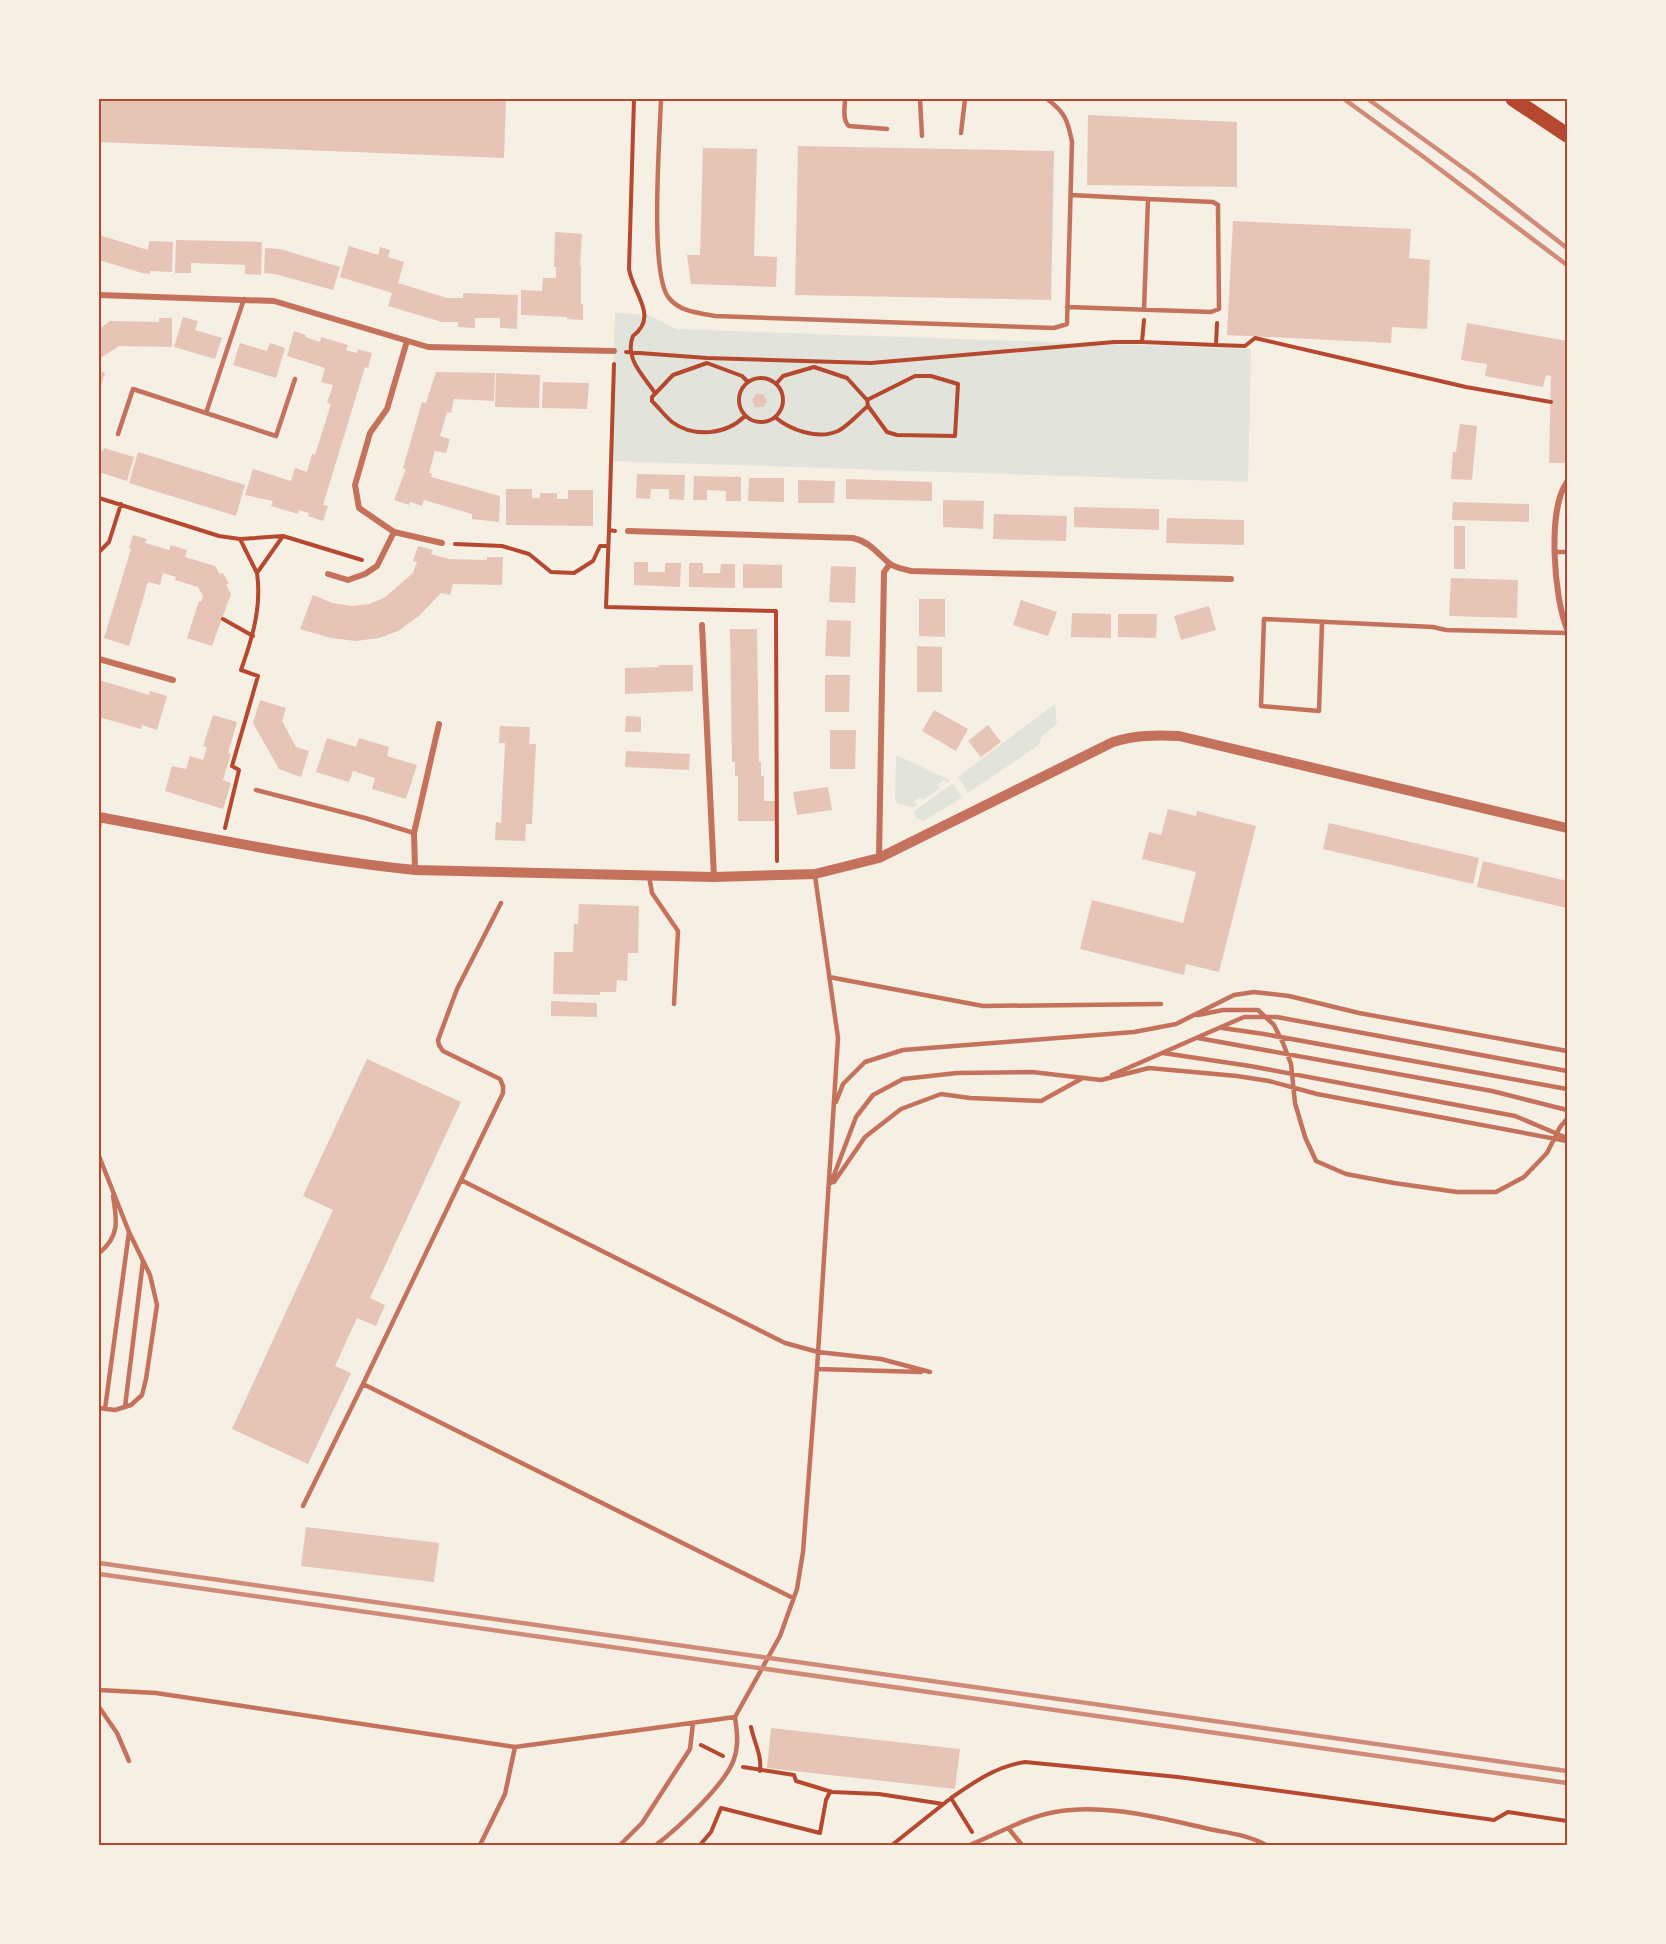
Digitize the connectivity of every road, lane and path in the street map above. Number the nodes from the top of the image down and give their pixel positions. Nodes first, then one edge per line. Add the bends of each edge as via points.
1 (634, 99) edge
2 (662, 99) edge
3 (845, 99) edge
4 (920, 99) edge
5 (965, 99) edge
6 (1513, 99) edge
7 (1049, 100) edge
8 (887, 129) dead end
9 (961, 133) dead end
10 (1567, 135) edge
11 (922, 136) dead end
12 (1071, 195) junction
13 (1148, 199) junction
14 (99, 295) edge
15 (244, 299) junction
16 (1067, 307) junction
17 (1144, 310) junction
18 (1217, 311) junction
19 (407, 341) junction
20 (1142, 342) junction
21 (1216, 345) junction
22 (614, 351) joint
23 (629, 352) junction
24 (707, 358) junction
25 (814, 361) junction
26 (707, 363) junction
27 (814, 367) junction
28 (295, 379) dead end
29 (748, 382) junction
30 (776, 384) junction
31 (655, 393) junction
32 (867, 400) junction
33 (1551, 402) dead end
34 (868, 406) junction
35 (206, 413) junction
36 (745, 416) junction
37 (775, 417) junction
38 (118, 434) dead end
39 (1567, 482) edge
40 (99, 498) edge
41 (121, 504) junction
42 (609, 530) junction
43 (628, 531) joint
44 (394, 532) junction
45 (283, 536) junction
46 (240, 539) junction
47 (442, 543) joint
48 (608, 546) junction
49 (99, 552) edge
50 (1556, 552) junction
51 (1567, 552) edge
52 (890, 564) junction
53 (377, 566) junction
54 (256, 573) junction
55 (328, 574) dead end
56 (1231, 579) dead end
57 (223, 619) dead end
58 (1322, 622) junction
59 (702, 625) dead end
60 (1567, 631) edge
61 (253, 636) junction
62 (99, 659) edge
63 (173, 680) dead end
64 (439, 724) dead end
65 (256, 790) dead end
66 (99, 820) edge
67 (1567, 828) edge
68 (414, 833) junction
69 (222, 841) junction
70 (879, 858) junction
71 (416, 870) junction
72 (815, 874) junction
73 (649, 876) junction
74 (714, 877) junction
75 (777, 877) junction
76 (501, 903) dead end
77 (830, 976) junction
78 (674, 1004) dead end
79 (1161, 1004) dead end
80 (1193, 1017) junction
81 (1266, 1017) junction
82 (1222, 1028) junction
83 (1280, 1037) junction
84 (1198, 1038) junction
85 (1567, 1051) edge
86 (1162, 1053) junction
87 (1287, 1053) junction
88 (1567, 1071) edge
89 (1293, 1074) junction
90 (1082, 1078) junction
91 (1101, 1080) junction
92 (1294, 1088) junction
93 (1567, 1089) edge
94 (834, 1110) junction
95 (1567, 1110) edge
96 (1567, 1119) edge
97 (1556, 1136) junction
98 (1567, 1139) edge
99 (99, 1156) edge
100 (461, 1180) junction
101 (111, 1185) junction
102 (829, 1189) junction
103 (129, 1232) junction
104 (99, 1253) edge
105 (144, 1259) junction
106 (818, 1352) junction
107 (817, 1369) junction
108 (363, 1384) junction
109 (124, 1407) junction
110 (102, 1408) edge
111 (303, 1506) dead end
112 (794, 1598) junction
113 (99, 1690) edge
114 (99, 1707) edge
115 (735, 1717) junction
116 (749, 1720) dead end
117 (693, 1723) junction
118 (692, 1745) junction
119 (515, 1747) junction
120 (129, 1761) dead end
121 (733, 1762) junction
122 (760, 1771) junction
123 (830, 1792) junction
124 (951, 1798) junction
125 (943, 1804) junction
126 (1567, 1821) edge
127 (1009, 1829) junction
128 (480, 1845) edge
129 (620, 1845) edge
130 (656, 1845) edge
131 (700, 1845) edge
132 (892, 1845) edge
133 (970, 1845) edge
134 (1022, 1845) edge
135 (1266, 1845) edge

1 - 23 path via 629,269 645,319 643,328 633,336
2 - 16 lane via 657,245 662,287 682,309 715,316 1054,328 1067,324
3 - 8 lane via 844,118 849,126
4 - 11 lane
5 - 9 lane
6 - 10 main road
7 - 12 lane via 1068,122 1072,142
12 - 13 lane
12 - 16 lane
13 - 17 lane
13 - 18 lane via 1218,205
14 - 15 street
15 - 19 street via 274,301
15 - 35 lane
16 - 17 lane
17 - 18 lane
17 - 20 path
18 - 21 path
19 - 22 street via 428,347
19 - 44 street via 387,409 370,433 355,485 358,508
20 - 21 path
20 - 25 path via 871,363
21 - 33 path via 1245,346 1255,338 1466,387
22 - 42 path
23 - 24 path
23 - 31 path
24 - 25 path
24 - 26 path
25 - 27 path
26 - 29 path via 742,375
26 - 31 path via 673,375
27 - 30 path via 783,376
27 - 32 path via 847,378
28 - 35 lane via 276,436
29 - 30 path via 758,378
29 - 36 path via 738,398
30 - 37 path via 783,397
31 - 36 path via 652,401 672,421 690,431 714,432 738,423
32 - 34 path
32 - 34 path via 915,375 958,384 955,436 887,432
34 - 37 path via 838,431 826,433 803,433
35 - 38 lane via 133,389
36 - 37 path via 760,422
39 - 50 street via 1558,501
40 - 41 path
41 - 46 path via 219,536
41 - 49 path via 110,542
42 - 43 path
42 - 48 path
43 - 52 street via 853,538 865,541
44 - 47 street
44 - 53 street
45 - 46 path
45 - 53 path
45 - 54 path
46 - 54 path
47 - 48 path via 502,546 529,554 551,572 574,573 593,561 600,546
48 - 75 path via 606,607 776,611
50 - 51 lane
50 - 60 street via 1558,601
52 - 56 street via 911,571
52 - 70 street via 884,572
53 - 55 street via 348,580
54 - 61 path
57 - 61 path
58 - 58 lane via 1319,711 1260,706 1264,619
58 - 60 lane via 1446,630
59 - 74 street
61 - 69 path via 241,670 258,676 232,766 239,770
62 - 63 street
64 - 68 street
65 - 68 lane
66 - 69 street
67 - 70 street via 1179,736 1141,736 1113,742
68 - 71 street
69 - 71 street
70 - 72 street
71 - 73 street
72 - 75 street
72 - 77 lane
73 - 74 street
73 - 78 lane via 652,892 678,931
74 - 75 street
76 - 100 lane via 457,989 438,1040 443,1051 500,1079 503,1086
77 - 79 lane via 983,1006
77 - 94 lane via 838,1038
80 - 81 lane via 1223,1010 1258,1010
80 - 85 lane via 1212,1004 1254,992
80 - 94 lane via 1134,1032 903,1050 865,1062 843,1084
81 - 82 lane via 1244,1017
81 - 83 lane
81 - 88 lane
82 - 83 lane
82 - 84 lane
83 - 87 lane
83 - 93 lane
84 - 86 lane
84 - 87 lane
86 - 89 lane
86 - 91 lane
87 - 89 lane
87 - 95 lane via 1492,1091
89 - 92 lane
89 - 97 lane via 1515,1116
90 - 91 lane
90 - 102 lane via 1041,1101 941,1094 902,1109 866,1137
90 - 102 lane via 1032,1072 957,1073 903,1079 873,1095 856,1118
91 - 92 lane via 1149,1068 1237,1076
92 - 97 lane
92 - 97 lane via 1305,1137 1316,1161 1346,1174 1456,1192 1496,1192 1524,1177
94 - 102 lane
96 - 97 lane
97 - 98 lane
99 - 101 lane
100 - 106 lane via 784,1343
100 - 108 lane
101 - 103 lane
101 - 104 lane via 117,1227 108,1246
102 - 106 lane
103 - 105 lane
103 - 110 lane
105 - 109 lane
105 - 109 lane via 157,1305 142,1395
106 - 107 lane
106 - 107 lane via 881,1359 930,1372
107 - 112 lane via 803,1552
108 - 111 lane
108 - 112 lane
109 - 110 lane
112 - 115 lane via 780,1636
113 - 119 lane via 156,1693
114 - 120 lane via 117,1733
115 - 117 lane
115 - 121 lane
116 - 122 path via 760,1756
117 - 118 lane
117 - 119 lane
118 - 121 path via 702,1745
118 - 129 lane via 642,1824
119 - 128 lane via 505,1794
121 - 122 path
121 - 130 lane via 702,1803
122 - 123 path via 794,1775 796,1781
123 - 125 path via 879,1794
123 - 131 path via 820,1833 721,1808 711,1832
124 - 125 path
124 - 126 path via 993,1772 1024,1762 1178,1777 1494,1820 1508,1812
124 - 133 path via 972,1831
125 - 132 path
127 - 133 lane
127 - 134 lane
127 - 135 lane via 1057,1812 1103,1811 1166,1819 1248,1837

